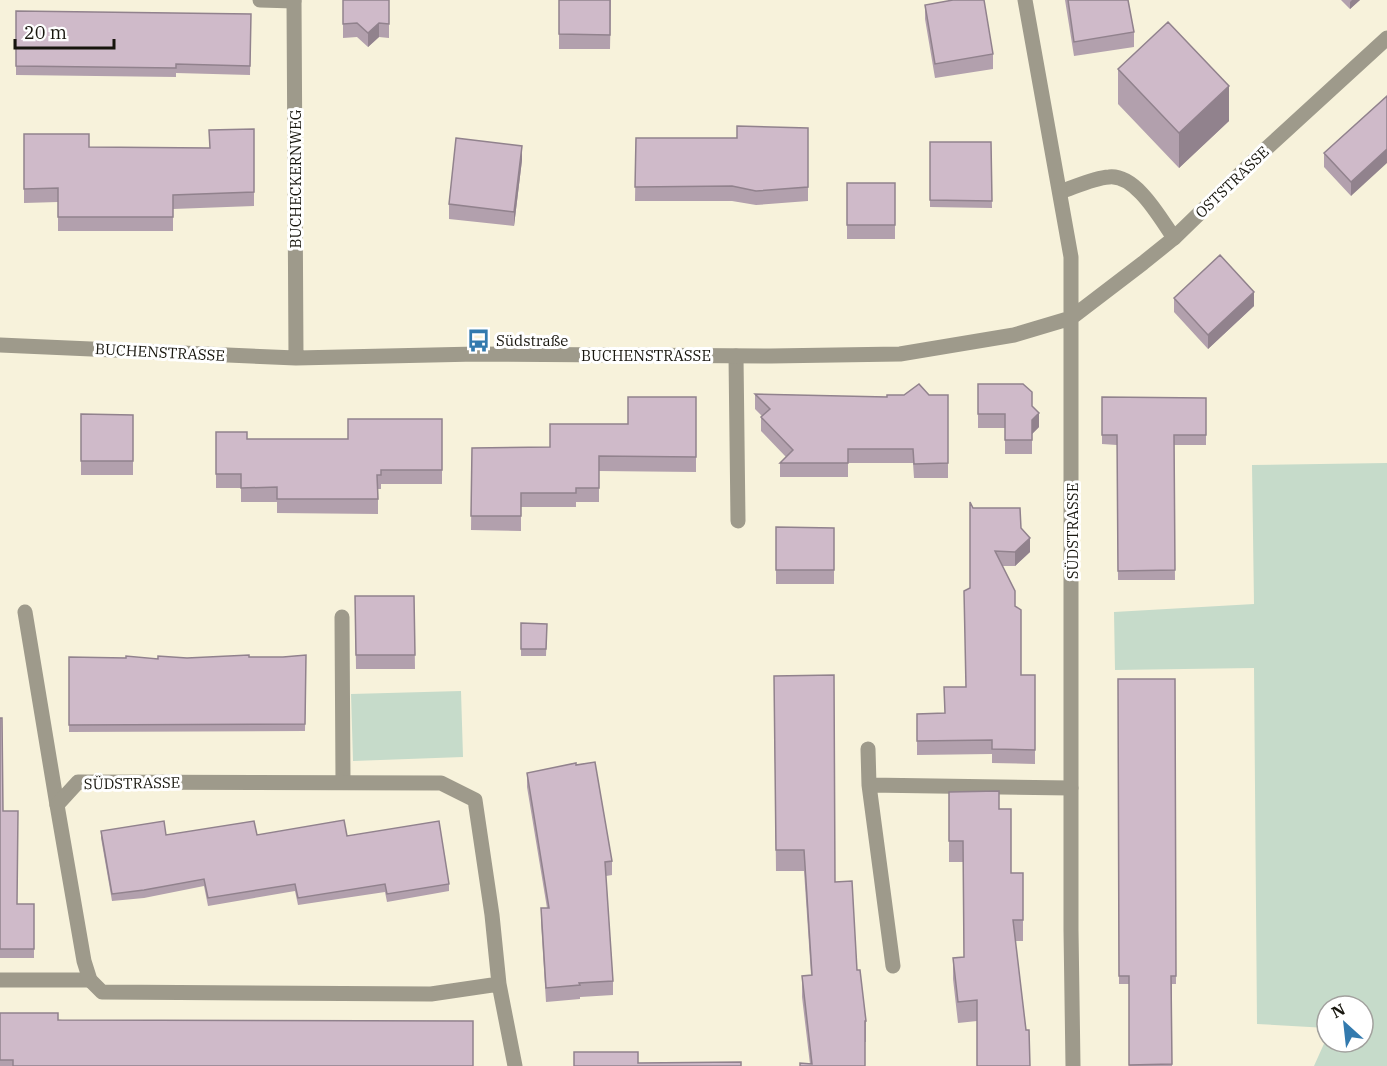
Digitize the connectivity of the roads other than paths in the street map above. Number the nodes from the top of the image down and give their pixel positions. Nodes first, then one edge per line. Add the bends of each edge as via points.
1 (260, 0) edge
2 (1026, 0) edge
3 (294, 1) edge
4 (1387, 38) edge
5 (1060, 192) junction
6 (1174, 238) junction
7 (1071, 318) junction
8 (0, 345) edge
9 (736, 356) junction
10 (296, 358) junction
11 (738, 521) dead end
12 (25, 612) dead end
13 (342, 617) dead end
14 (868, 749) dead end
15 (343, 782) junction
16 (869, 784) junction
17 (1071, 788) junction
18 (57, 805) junction
19 (893, 966) dead end
20 (0, 980) edge
21 (90, 980) junction
22 (499, 984) junction
23 (514, 1066) edge
24 (1073, 1066) edge

1 - 3 street
2 - 5 street, SÜDSTRASSE
3 - 10 street, BUCHECKERNWEG
4 - 6 street, OSTSTRASSE
5 - 6 street via 1110,176 1130,181
5 - 7 street, SÜDSTRASSE via 1071,257
6 - 7 street, OSTSTRASSE
7 - 9 street, BUCHENSTRASSE via 1014,335 900,354
7 - 17 street, SÜDSTRASSE
8 - 10 street, BUCHENSTRASSE
9 - 10 street, BUCHENSTRASSE via 466,354
9 - 11 street
12 - 18 street
13 - 15 street
14 - 16 street
15 - 18 street, SÜDSTRASSE via 78,783
15 - 22 street, SÜDSTRASSE via 441,783 475,800
16 - 17 street
16 - 19 street
17 - 24 street, SÜDSTRASSE
18 - 21 street
20 - 21 street
21 - 22 street via 102,992 266,994 431,994
22 - 23 street, SÜDSTRASSE

